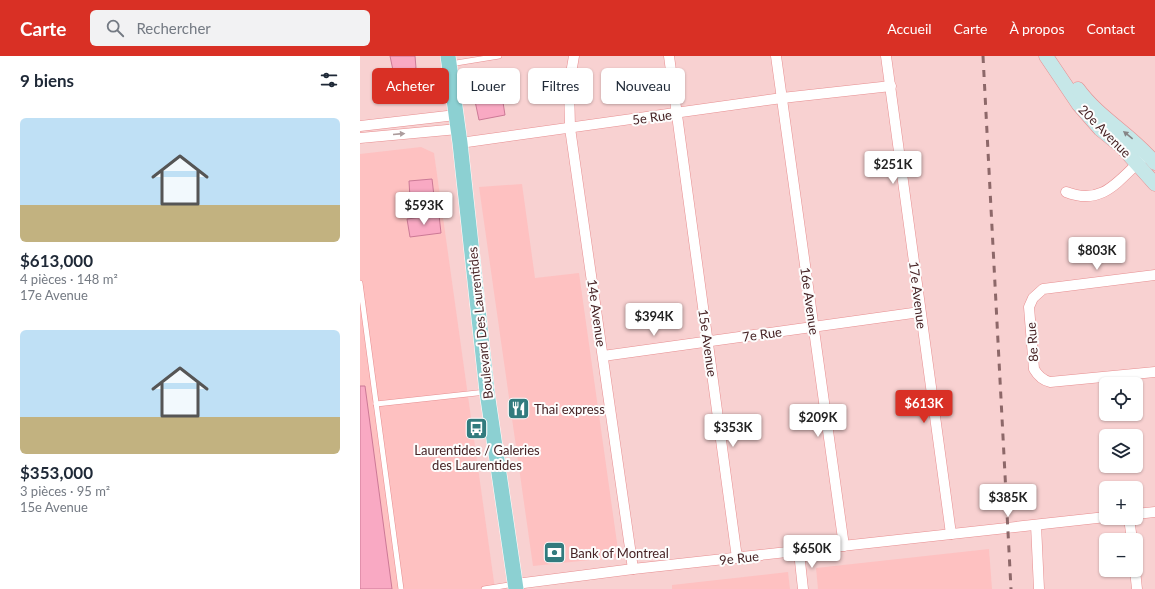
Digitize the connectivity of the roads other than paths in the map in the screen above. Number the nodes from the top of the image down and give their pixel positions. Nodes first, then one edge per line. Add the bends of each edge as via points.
1 (499, 56) edge
2 (574, 56) edge
3 (669, 56) edge
4 (776, 56) edge
5 (886, 56) edge
6 (1046, 56) edge
7 (1056, 56) edge
8 (449, 60) edge
9 (891, 86) junction
10 (782, 98) junction
11 (676, 114) junction
12 (457, 122) junction
13 (360, 126) edge
14 (570, 128) junction
15 (360, 138) edge
16 (460, 143) junction
17 (1147, 160) edge
18 (1155, 184) edge
19 (1066, 192) dead end
20 (1155, 275) edge
21 (360, 283) edge
22 (920, 312) junction
23 (814, 327) junction
24 (707, 341) junction
25 (603, 356) junction
26 (1155, 372) edge
27 (487, 392) junction
28 (376, 404) junction
29 (1155, 512) edge
30 (1143, 513) edge
31 (1099, 518) edge
32 (1036, 526) junction
33 (951, 534) junction
34 (844, 546) junction
35 (798, 552) junction
36 (737, 558) junction
37 (633, 570) junction
38 (1136, 577) edge
39 (516, 587) edge
40 (402, 589) edge
41 (484, 589) edge
42 (803, 589) edge
43 (1039, 589) edge
44 (1137, 589) edge

1 - 8 lane
2 - 14 street, 14e Avenue via 569,85
3 - 11 street, 15e Avenue
4 - 10 street, 16e Avenue
5 - 9 street, 17e Avenue
6 - 17 street, 20e Avenue via 1079,105 1100,129 1122,147
17 -> 7 street, 20e Avenue via 1086,99
8 - 12 main road, Boulevard Des Laurentides
9 - 10 street, 5e Rue
9 - 22 street, 17e Avenue
10 - 11 street, 5e Rue
10 - 23 street, 16e Avenue
11 - 14 street, 5e Rue
11 - 24 street, 15e Avenue
12 - 13 street
15 -> 12 street
12 - 16 main road, Boulevard Des Laurentides
14 - 16 street, 5e Rue
14 - 25 street, 14e Avenue
16 - 27 main road, Boulevard Des Laurentides
17 - 18 street, 20e Avenue
17 - 19 street via 1107,191 1092,197
20 - 26 street, 8e Rue via 1042,289 1033,298 1029,307 1034,369 1038,376 1050,382
21 - 28 lane
22 - 23 street, 7e Rue
22 - 33 street, 17e Avenue
23 - 24 street, 7e Rue
23 - 34 street, 16e Avenue
24 - 25 street, 7e Rue
24 - 36 street, 15e Avenue
25 - 37 street, 14e Avenue
27 - 28 lane
27 - 39 main road, Boulevard Des Laurentides
28 - 40 lane
29 - 30 street
31 - 32 street, 9e Rue
32 - 33 street, 9e Rue
32 - 43 street
33 - 34 street, 9e Rue
34 - 35 street, 9e Rue
35 - 36 street, 9e Rue
35 - 42 street
36 - 37 street, 9e Rue
37 - 39 street, 9e Rue
38 - 44 street
39 - 41 lane

